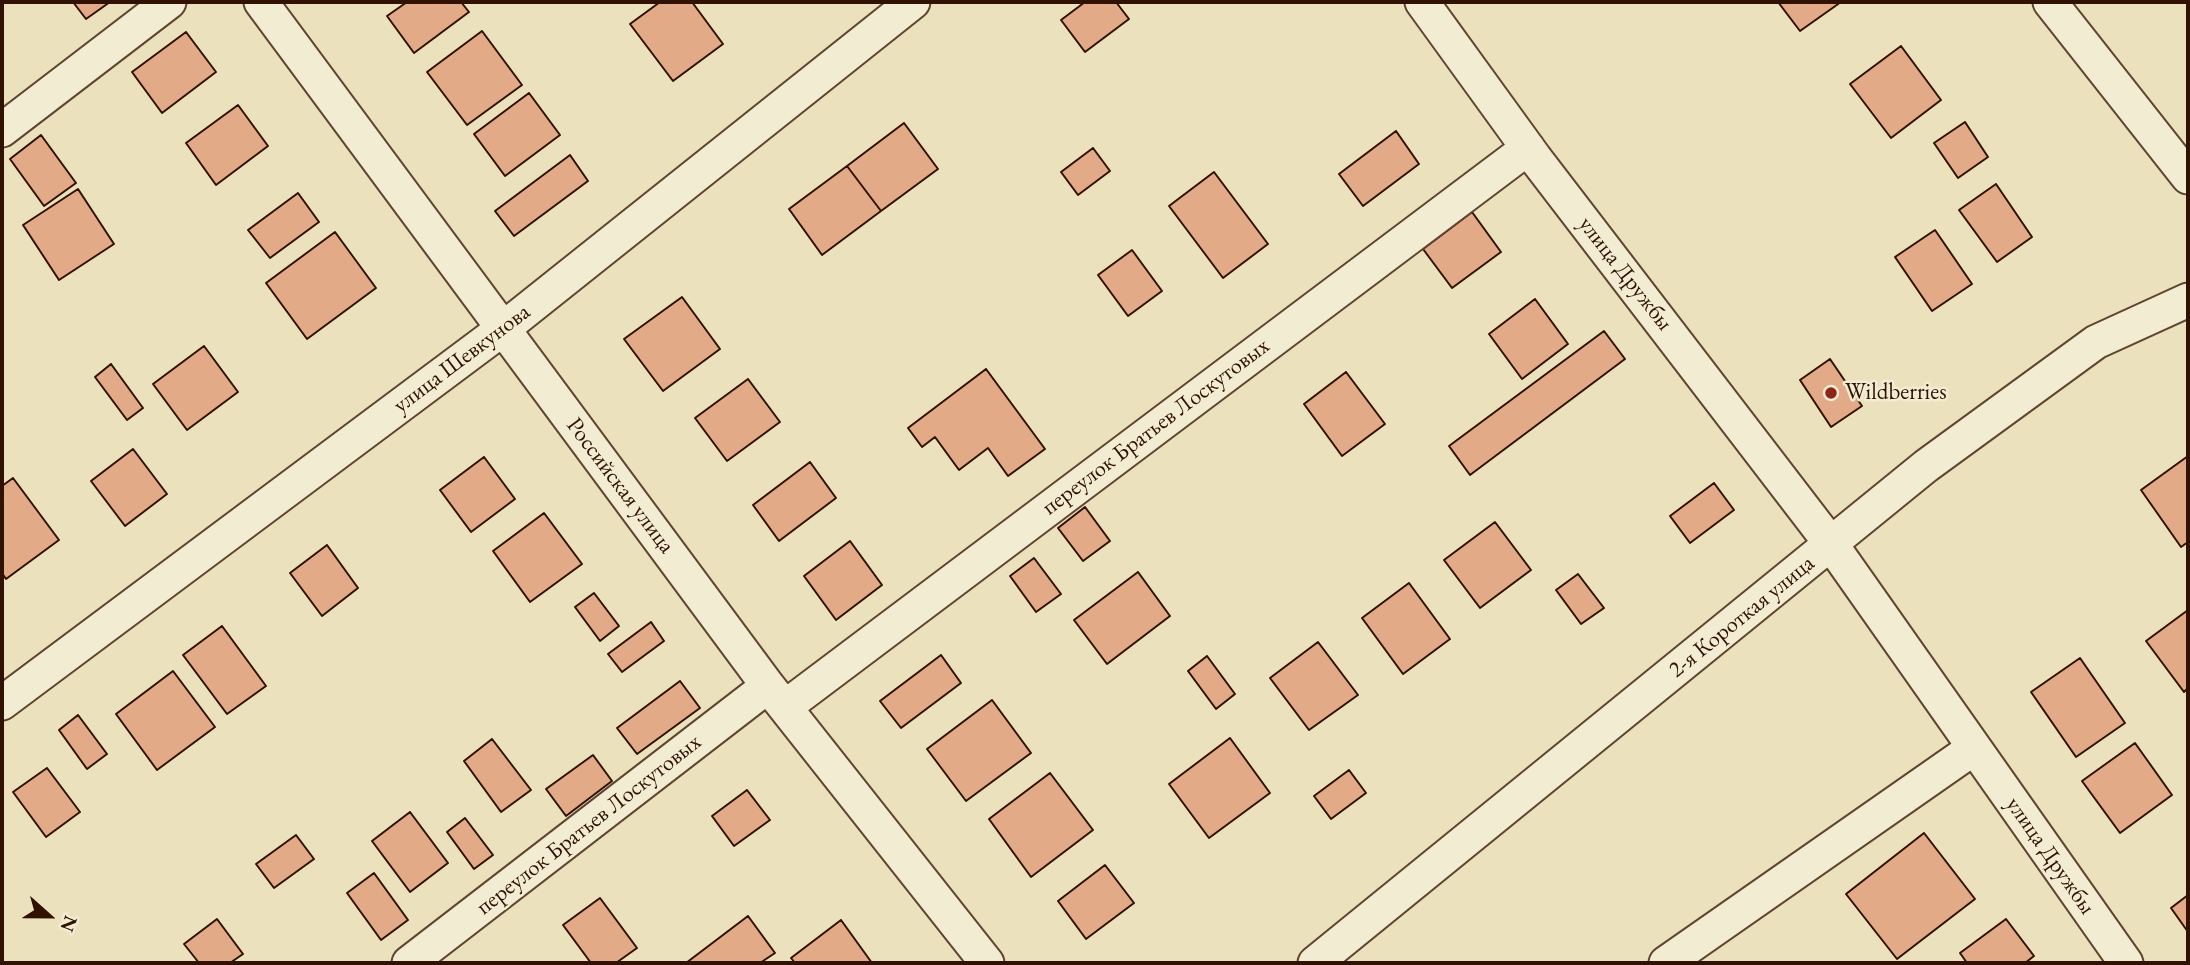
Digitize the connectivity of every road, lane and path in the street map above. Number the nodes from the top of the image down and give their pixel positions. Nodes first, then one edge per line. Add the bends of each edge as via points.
1 (169, 2) edge
2 (261, 2) edge
3 (913, 2) edge
4 (1422, 2) edge
5 (2050, 2) edge
6 (2, 130) edge
7 (1528, 148) junction
8 (2188, 177) edge
9 (2188, 300) edge
10 (504, 328) junction
11 (1831, 544) junction
12 (777, 696) junction
13 (2, 704) edge
14 (1974, 748) junction
15 (409, 963) edge
16 (987, 963) edge
17 (1315, 963) edge
18 (1666, 963) edge
19 (2126, 963) edge

1 - 6 street
2 - 10 street, Российская улица
3 - 10 street, улица Шевкунова
4 - 7 street, улица Дружбы
5 - 8 street
7 - 11 street, улица Дружбы
7 - 12 street, переулок Братьев Лоскутовых
9 - 11 street, 2-я Короткая улица via 2096,342 1926,466
10 - 12 street, Российская улица
10 - 13 street, улица Шевкунова
11 - 14 street, улица Дружбы
11 - 17 street, 2-я Короткая улица
12 - 15 street, переулок Братьев Лоскутовых
12 - 16 street, Российская улица
14 - 18 street
14 - 19 street, улица Дружбы

